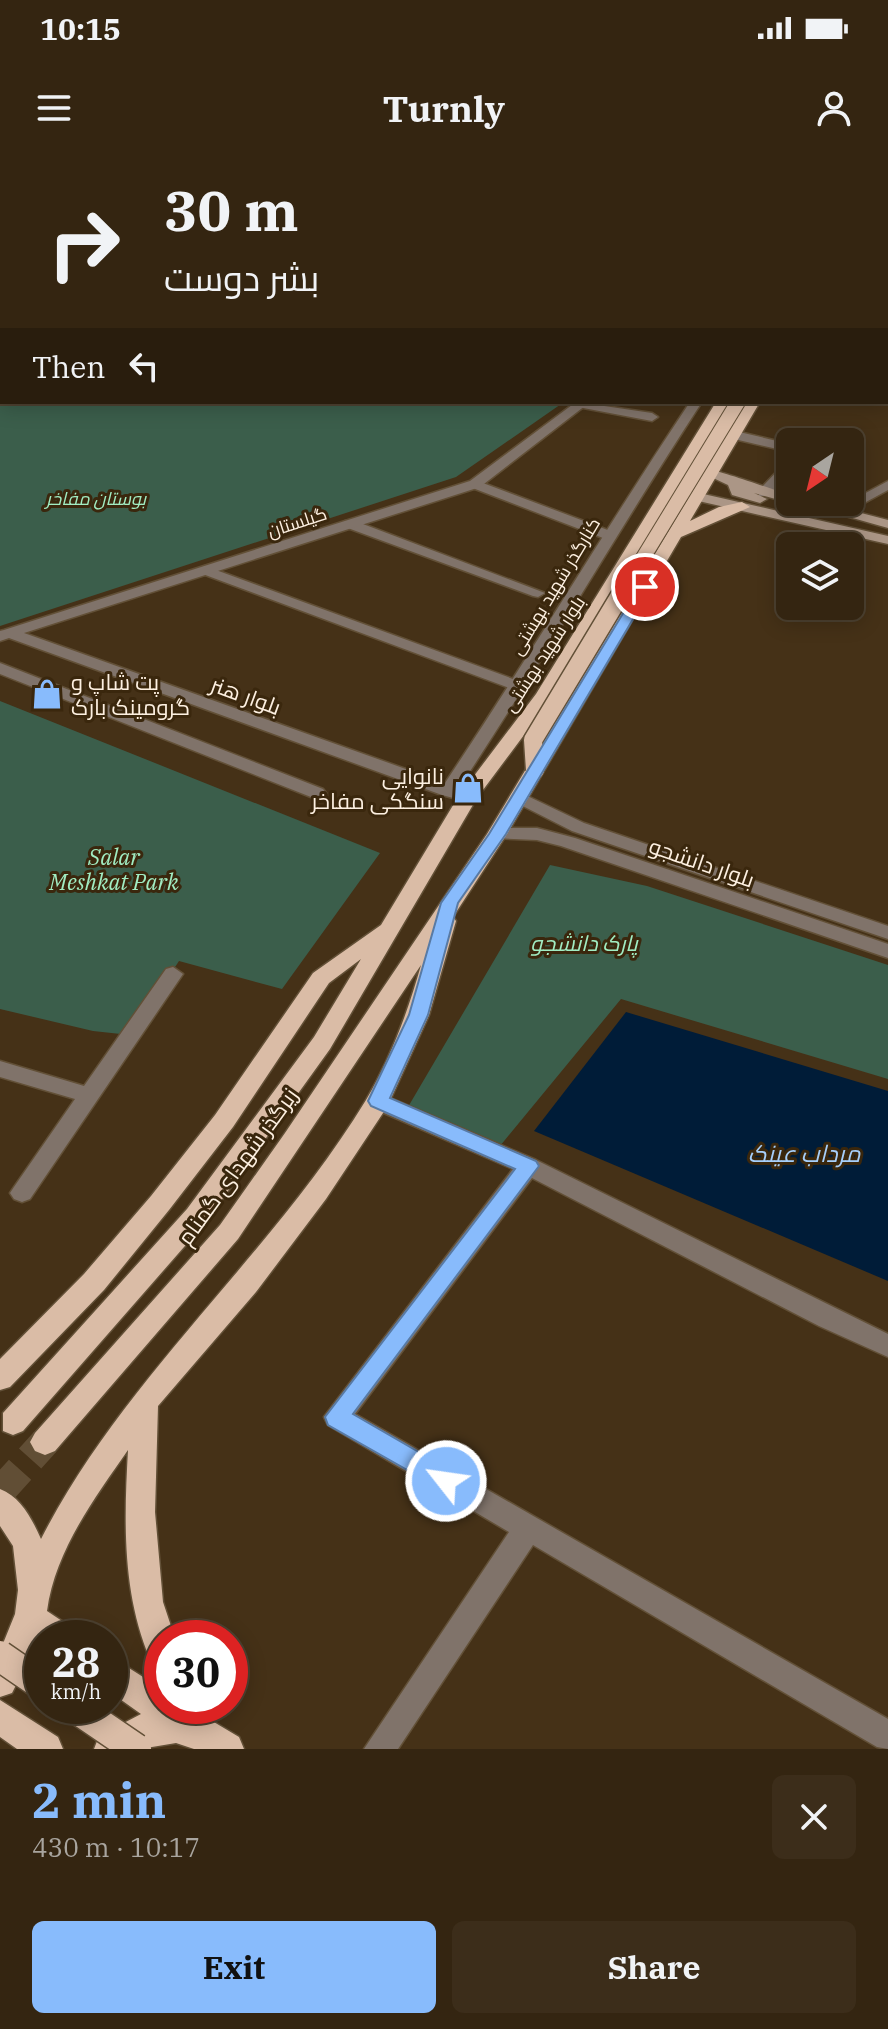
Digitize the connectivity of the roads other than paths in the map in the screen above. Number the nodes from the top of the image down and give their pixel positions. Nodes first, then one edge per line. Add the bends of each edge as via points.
1 (582, 404) edge
2 (588, 404) edge
3 (695, 404) edge
4 (722, 404) edge
5 (737, 404) edge
6 (752, 404) edge
7 (652, 417) dead end
8 (735, 435) junction
9 (776, 445) edge
10 (714, 473) junction
11 (776, 481) edge
12 (734, 483) junction
13 (475, 484) junction
14 (888, 485) edge
15 (669, 491) junction
16 (764, 493) junction
17 (776, 496) edge
18 (699, 497) junction
19 (864, 498) edge
20 (742, 507) junction
21 (858, 516) edge
22 (350, 524) junction
23 (888, 524) edge
24 (888, 533) edge
25 (677, 534) junction
26 (608, 535) junction
27 (888, 540) edge
28 (205, 570) junction
29 (538, 593) dead end
30 (11, 632) edge
31 (0, 668) edge
32 (518, 686) junction
33 (535, 770) junction
34 (452, 785) junction
35 (472, 791) junction
36 (317, 793) dead end
37 (519, 797) junction
38 (497, 834) junction
39 (573, 835) junction
40 (450, 903) junction
41 (393, 924) junction
42 (883, 940) edge
43 (173, 974) dead end
44 (0, 1069) edge
45 (91, 1096) junction
46 (378, 1101) junction
47 (528, 1166) junction
48 (22, 1193) dead end
49 (888, 1346) edge
50 (0, 1378) edge
51 (144, 1402) junction
52 (13, 1422) dead end
53 (45, 1442) tunnel mouth
54 (7, 1509) edge
55 (528, 1528) junction
56 (36, 1580) junction
57 (32, 1619) joint
58 (153, 1620) edge
59 (0, 1656) edge
60 (24, 1673) edge
61 (0, 1681) edge
62 (0, 1717) edge
63 (99, 1724) edge
64 (162, 1724) edge
65 (194, 1724) edge
66 (888, 1736) edge
67 (46, 1749) edge
68 (111, 1749) edge
69 (136, 1749) edge
70 (227, 1749) edge
71 (380, 1749) edge

1 - 13 street, گیلستان
2 - 7 street
3 - 26 street, کنارگذر شهید بهشتی
4 - 15 highway, بلوار شهید بهشتی
5 - 33 highway, bridge via 533,740
6 - 8 highway
8 - 9 street
8 - 10 highway
10 - 12 main road
10 - 18 highway
11 - 16 street
12 - 16 main road
12 - 24 main road via 742,494
13 - 22 street, گیلستان
13 - 26 street
14 - 19 street
15 - 18 highway
15 - 35 highway, بلوار شهید بهشتی via 544,696
16 - 17 main road
18 - 20 main road
18 - 25 highway
20 - 25 highway
20 - 27 main road
21 - 23 main road
22 - 28 street, گیلستان
22 - 29 street
25 - 33 highway
26 - 32 street, کنارگذر شهید بهشتی
28 - 30 street, گیلستان
28 - 32 street
30 - 34 street, بلوار هنر
31 - 36 street
32 - 34 street, کنارگذر شهید بهشتی
33 - 37 highway
34 - 35 street, بلوار هنر
35 - 41 highway, بلوار شهید بهشتی
37 - 38 highway
37 - 39 street, بلوار دانشجو
38 - 39 street, بلوار دانشجو
38 - 40 highway
39 - 42 street, بلوار دانشجو
40 - 46 highway via 418,1015
40 - 53 highway, زیرگذر شهدای گمنام via 229,1232
41 - 50 highway via 321,978 224,1121 160,1203 94,1282
41 - 52 highway, زیرگذر شهدای گمنام via 322,1043 196,1216
43 - 45 street
44 - 45 street
45 - 48 street
46 - 47 street
46 - 51 highway via 255,1272
47 - 49 street
47 - 55 street via 337,1417
51 - 56 highway via 77,1499
51 - 58 highway via 140,1512
54 - 56 highway via 30,1546
55 - 66 street
55 - 71 street
56 - 57 highway
57 - 61 highway
59 - 60 highway, bridge
62 - 67 highway
63 - 69 highway, bridge
64 - 68 highway via 136,1731
65 - 70 highway

